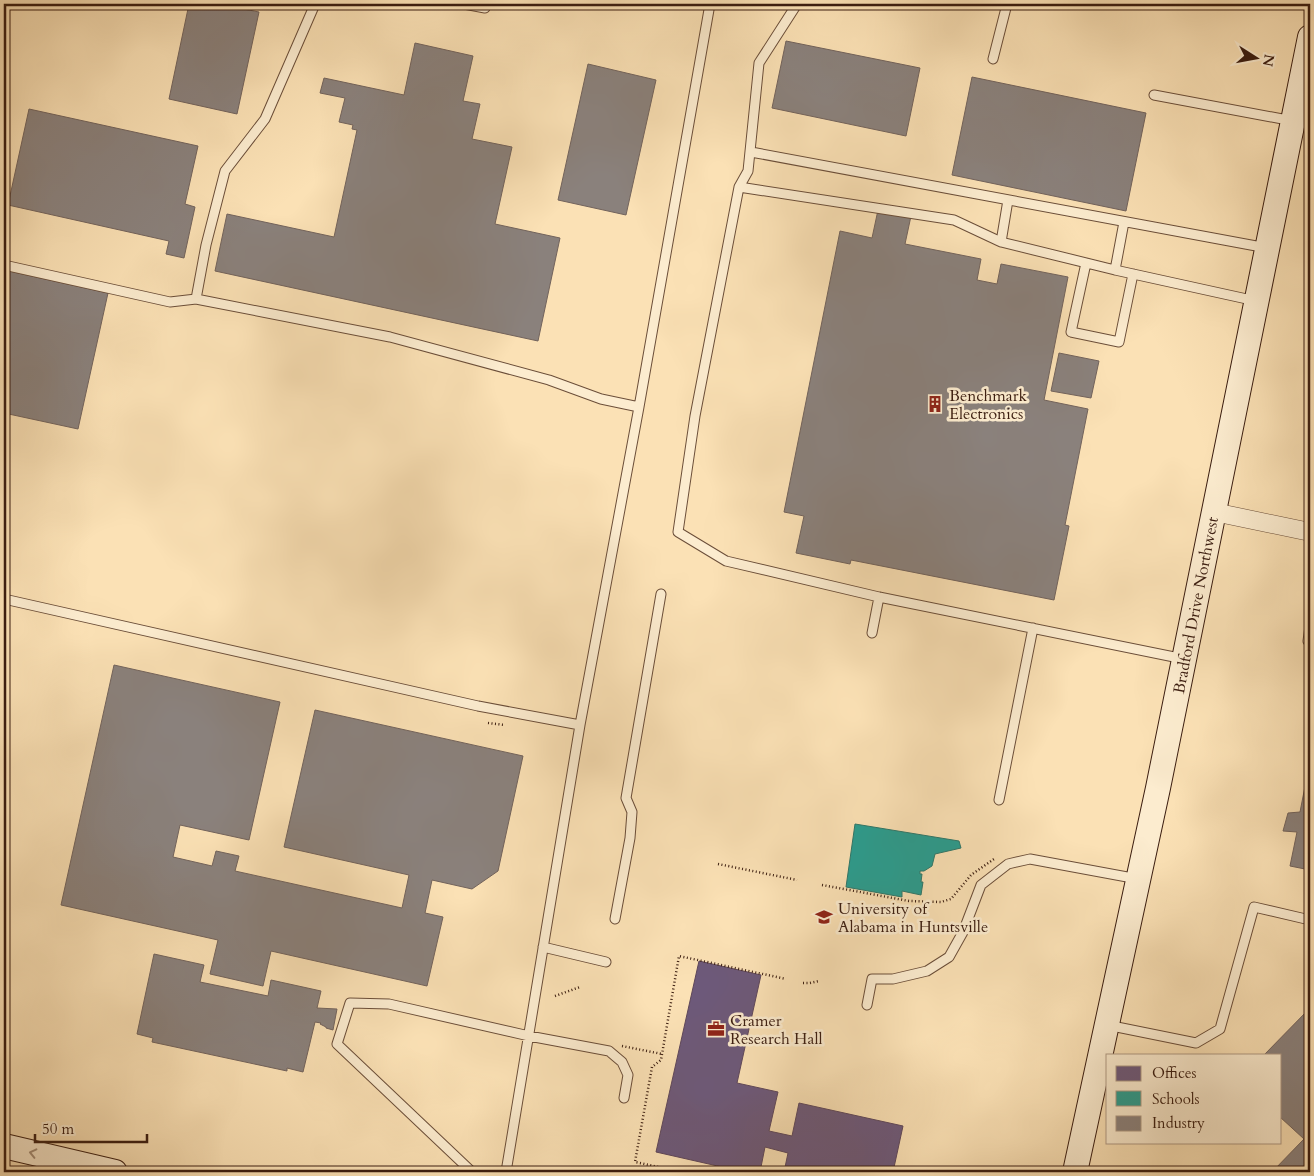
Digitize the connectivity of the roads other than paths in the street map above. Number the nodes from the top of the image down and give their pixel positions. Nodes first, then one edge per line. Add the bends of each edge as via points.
1 (315, 4) edge
2 (464, 4) edge
3 (710, 4) edge
4 (797, 4) edge
5 (1007, 4) edge
6 (485, 8) dead end
7 (1310, 38) edge
8 (993, 59) dead end
9 (1154, 95) dead end
10 (1293, 122) junction
11 (751, 152) junction
12 (739, 187) junction
13 (1008, 200) junction
14 (1124, 222) junction
15 (1001, 242) junction
16 (1267, 248) junction
17 (1086, 263) junction
18 (4, 265) edge
19 (1115, 270) junction
20 (1133, 274) junction
21 (196, 299) junction
22 (1256, 301) junction
23 (639, 407) junction
24 (1214, 512) junction
25 (1310, 532) edge
26 (661, 594) dead end
27 (879, 597) junction
28 (4, 599) edge
29 (1310, 626) edge
30 (1033, 628) junction
31 (872, 633) dead end
32 (1310, 642) edge
33 (1184, 659) junction
34 (580, 725) junction
35 (999, 800) dead end
36 (1139, 879) junction
37 (615, 919) dead end
38 (1310, 920) edge
39 (543, 947) junction
40 (606, 962) dead end
41 (868, 1006) dead end
42 (1107, 1025) junction
43 (529, 1036) junction
44 (624, 1098) dead end
45 (4, 1146) edge
46 (115, 1172) edge
47 (472, 1172) edge
48 (506, 1172) edge
49 (1075, 1172) edge

1 - 21 lane via 265,119 225,171
2 - 6 lane
3 - 23 lane
4 - 11 lane via 759,63
5 - 8 lane
7 - 10 main road, Bradford Drive Northwest
9 - 10 lane
10 - 16 main road, Bradford Drive Northwest
11 - 12 lane via 748,171
11 - 13 lane
12 - 15 lane via 954,220
12 - 27 lane via 678,532 726,560
13 - 14 lane
13 - 15 lane
14 - 16 lane
14 - 19 lane
15 - 17 lane
16 - 22 main road, Bradford Drive Northwest
17 - 19 lane
17 - 20 lane via 1071,332 1119,342
18 - 21 lane via 170,302
19 - 20 lane
20 - 22 lane
21 - 23 lane via 390,337 549,380 601,399
22 - 24 main road, Bradford Drive Northwest
23 - 34 lane
24 - 25 street
24 - 33 main road, Bradford Drive Northwest
26 - 37 lane via 626,798 632,812 630,838
27 - 30 lane
27 - 31 lane
28 - 34 lane via 478,706
29 - 32 lane
30 - 33 lane
30 - 35 lane
33 - 36 main road, Bradford Drive Northwest
34 - 39 lane
36 - 41 lane via 1030,858 1008,864 981,885 963,932 949,957 927,971 893,979 872,979
36 - 42 main road, Bradford Drive Northwest
38 - 42 lane via 1254,907 1220,1029 1196,1043
39 - 40 lane
39 - 43 lane
42 - 49 main road, Bradford Drive Northwest
43 - 44 lane via 609,1051 622,1062 628,1075
43 - 47 lane via 389,1004 350,1003 337,1044
43 - 48 lane
46 -> 45 main road

